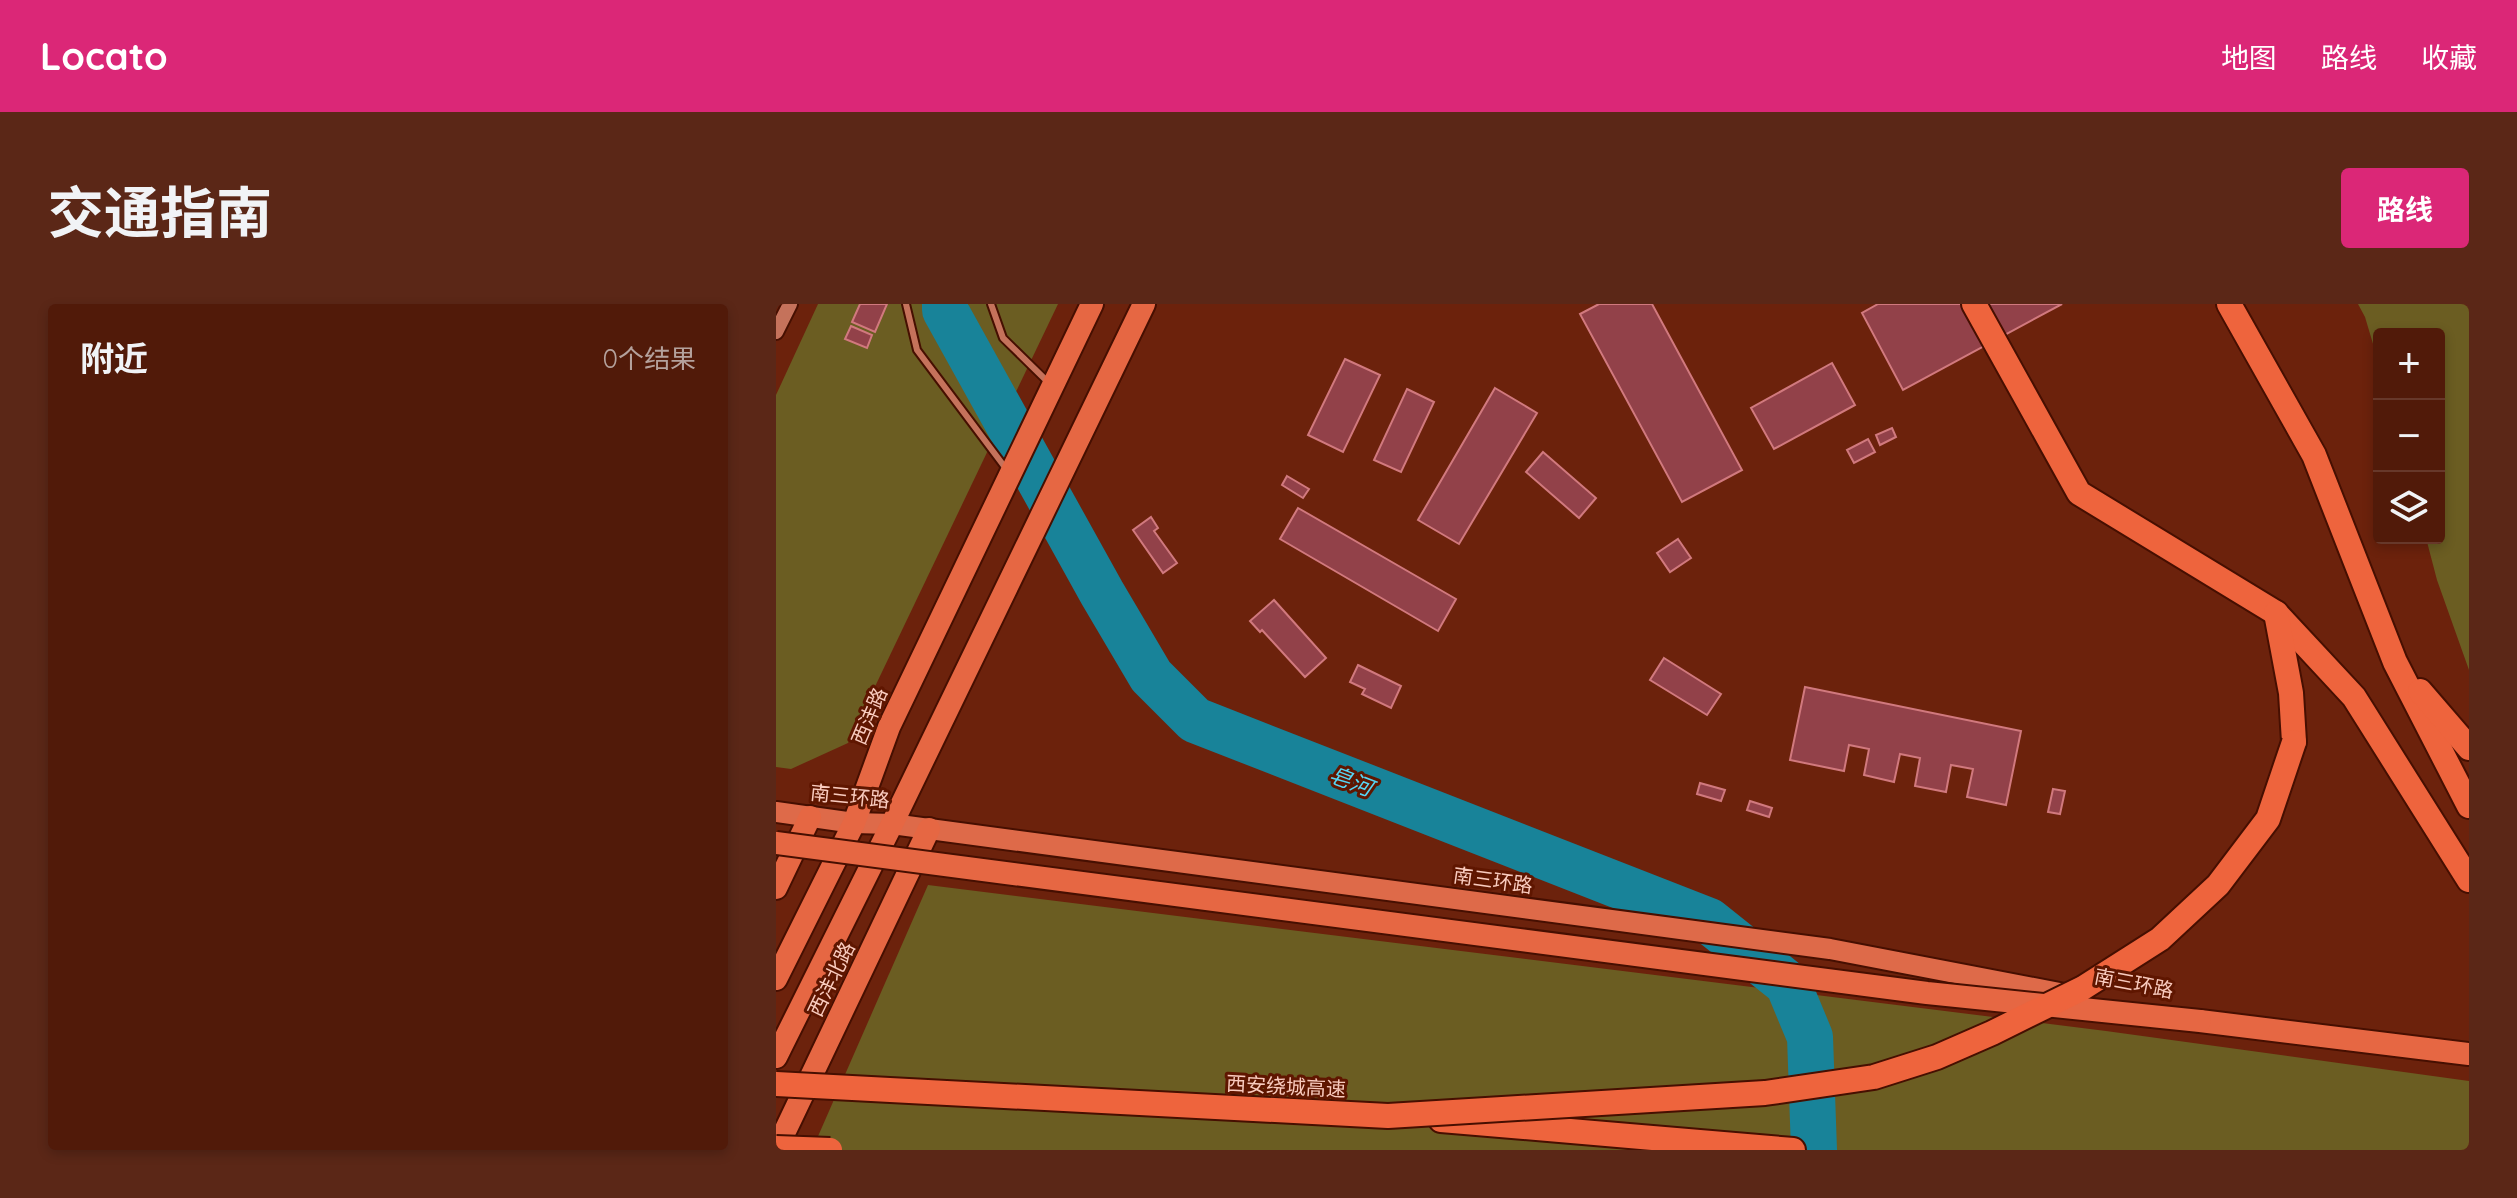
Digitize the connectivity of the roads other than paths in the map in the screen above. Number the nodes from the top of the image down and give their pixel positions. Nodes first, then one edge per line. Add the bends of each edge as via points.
1 (790, 304) edge
2 (906, 304) edge
3 (991, 304) edge
4 (1092, 304) edge
5 (1144, 304) edge
6 (1153, 304) edge
7 (1974, 304) edge
8 (2229, 304) edge
9 (776, 332) edge
10 (1105, 384) junction
11 (1052, 386) junction
12 (1009, 473) junction
13 (2276, 613) junction
14 (2395, 662) junction
15 (2469, 748) edge
16 (2469, 806) edge
17 (776, 812) edge
18 (810, 817) junction
19 (854, 823) junction
20 (892, 824) junction
21 (929, 829) junction
22 (776, 843) edge
23 (2469, 880) edge
24 (776, 888) edge
25 (776, 979) edge
26 (2200, 1021) junction
27 (2469, 1054) edge
28 (776, 1057) edge
29 (776, 1084) edge
30 (1388, 1116) junction
31 (776, 1149) edge
32 (830, 1150) edge
33 (1793, 1150) edge

1 - 9 street
2 - 12 lane via 917,350
3 - 11 lane via 1003,338
4 - 11 highway
5 - 10 highway
6 - 10 highway
7 - 13 highway via 2079,493
8 - 14 highway via 2314,455
10 - 20 highway
11 - 12 highway
12 - 19 highway, 西沣路 via 889,727
13 - 23 highway via 2354,697
13 - 30 highway, bridge via 2294,742 2268,819 2218,885 2160,939 2083,988 1937,1057 1874,1077 1765,1093
14 - 15 highway
14 - 16 highway
17 - 18 main road, 南三环路
18 - 19 main road, 南三环路
18 - 24 highway
19 - 20 main road, 南三环路
19 - 25 highway, 西沣路
20 - 21 main road, 南三环路
20 - 28 highway
21 - 26 main road, 南三环路 via 1830,949
21 - 31 highway, 西沣北路
22 - 26 highway, 南三环路, bridge via 1927,993
26 - 27 highway, 南三环路
29 - 30 highway, 西安绕城高速, bridge
30 - 33 highway, 西安绕城高速, bridge
31 - 32 highway, bridge

